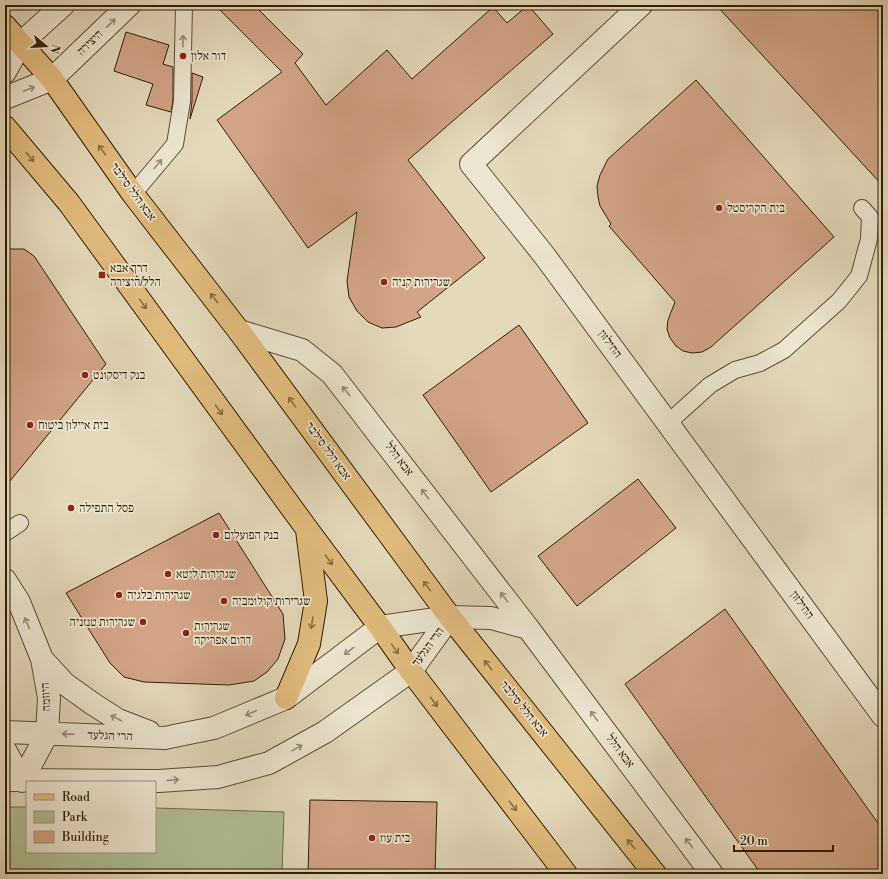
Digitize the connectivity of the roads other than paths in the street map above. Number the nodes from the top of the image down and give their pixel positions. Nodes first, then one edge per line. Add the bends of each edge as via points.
1 (63, 5) edge
2 (129, 5) edge
3 (184, 5) edge
4 (641, 5) edge
5 (5, 26) edge
6 (21, 43) junction
7 (5, 72) edge
8 (52, 79) junction
9 (5, 98) edge
10 (5, 127) edge
11 (133, 194) junction
12 (862, 208) dead end
13 (239, 331) junction
14 (668, 423) junction
15 (20, 523) dead end
16 (306, 529) junction
17 (5, 533) edge
18 (5, 580) edge
19 (450, 617) junction
20 (380, 627) junction
21 (528, 628) junction
22 (42, 659) junction
23 (411, 672) junction
24 (286, 698) junction
25 (883, 716) edge
26 (5, 732) edge
27 (47, 734) junction
28 (165, 738) junction
29 (5, 750) edge
30 (14, 781) edge
31 (566, 874) edge
32 (655, 874) edge
33 (712, 874) edge

1 - 6 street
8 -> 2 street, היצירה
11 -> 3 lane via 175,144 182,100
4 - 14 street, החילזון via 471,164 544,255
5 - 6 main road, אבא הלל סילבר
6 - 7 street
6 - 8 main road, אבא הלל סילבר
9 -> 8 street, היצירה
11 -> 8 main road, אבא הלל סילבר
10 -> 16 main road via 69,203
13 -> 11 main road, אבא הלל סילבר
12 - 14 lane via 870,217 869,239 859,276 839,301 784,350 760,363 735,370 710,385
19 -> 13 main road, אבא הלל סילבר
21 -> 13 street, אבא הלל via 332,374 302,350
14 - 25 street, החילזון
15 - 17 lane
16 -> 20 main road
16 -> 24 main road via 316,601 309,644
22 -> 18 street, היוזמה via 19,602
19 - 20 street, הרי הגלעד
19 - 21 street via 491,618
19 - 23 street, הרי הגלעד
32 -> 19 main road, אבא הלל סילבר
20 -> 23 main road
20 -> 24 street, הרי הגלעד
33 -> 21 street, אבא הלל
22 - 27 street, היוזמה via 48,698
28 -> 22 street via 118,720 93,704 65,684
30 -> 23 street, הרי הגלעד via 159,781 218,777 269,763 325,732
23 -> 31 main road
24 -> 28 street, הרי הגלעד via 214,728
26 - 27 street, הרי הגלעד
28 -> 27 street, הרי הגלעד
27 - 30 street, היוזמה
29 - 30 street

